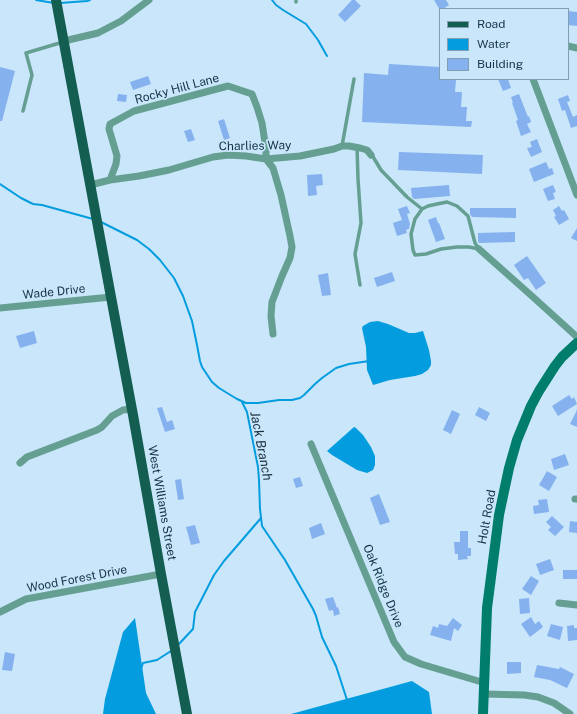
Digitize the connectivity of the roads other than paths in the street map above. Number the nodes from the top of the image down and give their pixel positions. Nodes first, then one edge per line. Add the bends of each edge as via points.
1 (56, 0) edge
2 (149, 0) edge
3 (64, 42) junction
4 (354, 79) dead end
5 (533, 80) edge
6 (23, 111) dead end
7 (342, 146) junction
8 (357, 147) junction
9 (371, 155) joint
10 (266, 159) junction
11 (110, 180) junction
12 (90, 185) junction
13 (577, 195) edge
14 (422, 210) junction
15 (478, 249) junction
16 (360, 285) dead end
17 (111, 297) junction
18 (0, 308) edge
19 (273, 334) dead end
20 (577, 337) edge
21 (577, 343) edge
22 (132, 408) junction
23 (312, 444) dead end
24 (20, 463) dead end
25 (161, 574) junction
26 (559, 603) dead end
27 (577, 604) edge
28 (0, 612) edge
29 (485, 683) junction
30 (484, 694) junction
31 (187, 714) edge
32 (483, 714) edge
33 (570, 714) edge

1 - 3 main road, West Williams Street
2 - 3 street via 121,21 98,33
3 - 6 lane via 26,53 32,75
3 - 12 main road, West Williams Street
4 - 7 lane
5 - 13 street
7 - 8 street, Charlies Way
7 - 10 street, Charlies Way via 300,156
8 - 9 street, Charlies Way via 367,150
8 - 16 lane via 361,223 355,254
9 - 14 lane via 381,170
10 - 11 street, Charlies Way via 220,156 169,170
10 - 11 street, Rocky Hill Lane via 262,123 252,94 228,86 134,111 110,124 109,129 117,156
10 - 19 street, Rocky Hill Lane via 273,168 281,195 292,247 272,302
11 - 12 street, Charlies Way
12 - 17 main road, West Williams Street
14 - 15 lane via 447,202 457,206 468,216
14 - 15 lane via 415,219 411,234 415,255 457,246
15 - 20 street
17 - 18 street, Wade Drive
17 - 22 main road, West Williams Street
21 - 29 street, Holt Road via 562,357 539,390 517,440 509,468 497,529 487,608
22 - 24 street via 112,416 97,430 27,457
22 - 25 main road, West Williams Street
23 - 29 street, Oak Ridge Drive via 394,642 405,657
25 - 28 street, Wood Forest Drive via 26,599
25 - 31 main road, West Williams Street
26 - 27 street
29 - 30 street, Holt Road
30 - 32 street, Holt Road
30 - 33 street via 538,697 554,703

